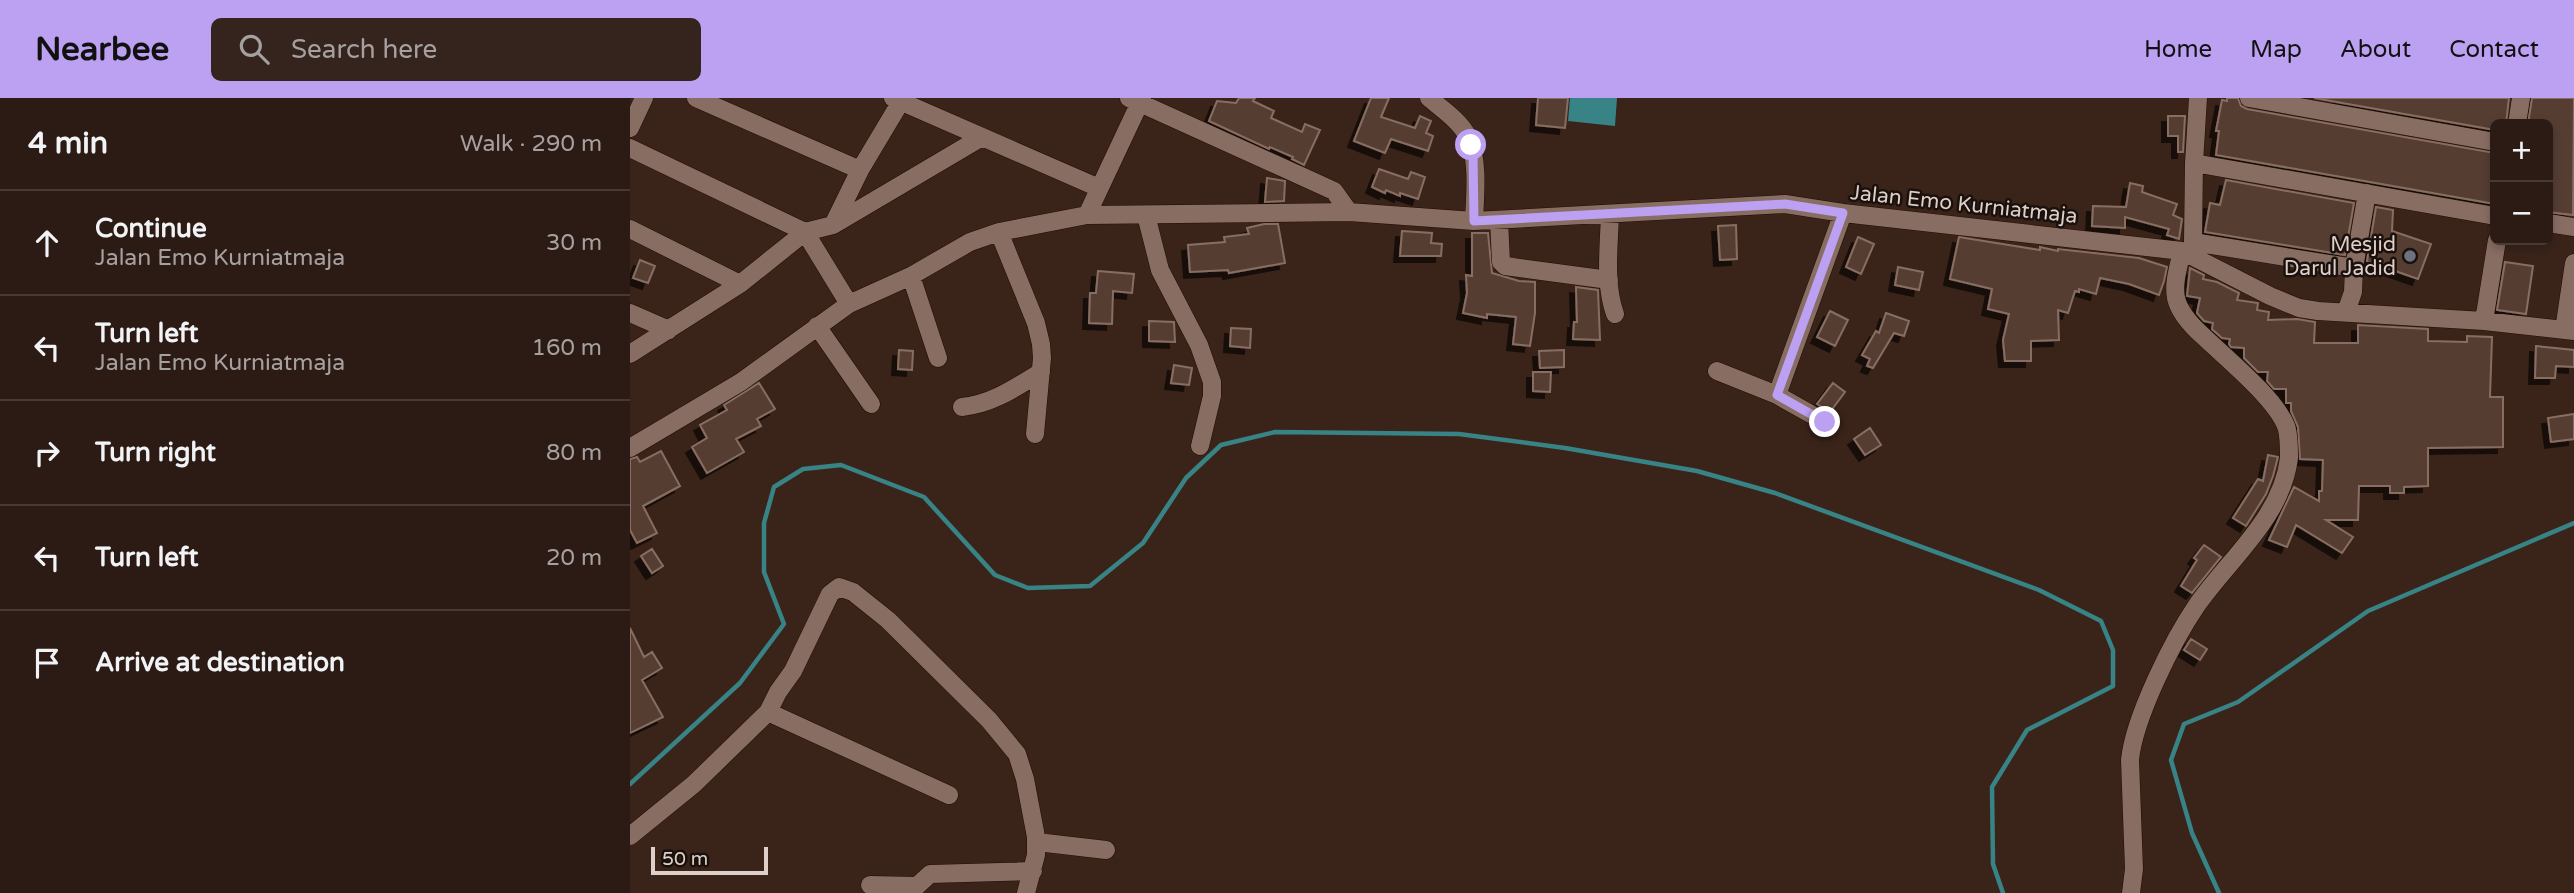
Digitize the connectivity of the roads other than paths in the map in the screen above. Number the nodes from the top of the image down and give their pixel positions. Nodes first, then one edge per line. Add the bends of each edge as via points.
1 (644, 98) edge
2 (696, 98) edge
3 (1429, 98) edge
4 (2198, 98) edge
5 (2249, 98) edge
6 (2521, 98) edge
7 (899, 99) edge
8 (1137, 100) edge
9 (2518, 119) edge
10 (630, 128) edge
11 (982, 137) junction
12 (2490, 141) edge
13 (630, 148) edge
14 (2194, 163) junction
15 (860, 170) junction
16 (1099, 188) junction
17 (2367, 193) junction
18 (1349, 212) junction
19 (1843, 213) junction
20 (1610, 214) junction
21 (1087, 215) junction
22 (1146, 215) junction
23 (2490, 215) edge
24 (1499, 220) junction
25 (1474, 221) junction
26 (2553, 224) edge
27 (833, 225) junction
28 (2574, 227) edge
29 (630, 229) edge
30 (805, 232) junction
31 (999, 232) junction
32 (2496, 245) edge
33 (2191, 250) junction
34 (2574, 263) edge
35 (2354, 268) junction
36 (911, 275) junction
37 (1609, 280) junction
38 (740, 284) junction
39 (849, 304) junction
40 (2346, 312) junction
41 (630, 313) edge
42 (1615, 314) dead end
43 (2484, 321) junction
44 (817, 326) junction
45 (669, 330) junction
46 (2569, 330) edge
47 (630, 354) edge
48 (938, 358) dead end
49 (1717, 371) dead end
50 (1041, 372) junction
51 (1777, 395) junction
52 (871, 404) dead end
53 (962, 407) dead end
54 (1825, 422) dead end
55 (1035, 434) dead end
56 (1200, 446) dead end
57 (630, 448) edge
58 (768, 712) junction
59 (949, 795) dead end
60 (630, 836) edge
61 (1037, 842) junction
62 (1106, 850) dead end
63 (1033, 871) junction
64 (870, 885) dead end
65 (1026, 893) edge
66 (2131, 893) edge

1 - 10 street
2 - 15 street
3 - 25 street via 1467,136 1473,155
4 - 14 street
5 - 12 street
6 - 9 street
7 - 11 street
7 - 15 street
8 - 16 street
8 - 18 street via 1334,191
11 - 16 street
11 - 27 street
13 - 30 street
14 - 17 street
14 - 33 street
15 - 27 street
16 - 21 street
17 - 23 street
17 - 35 street
18 - 22 street, Jalan Emo Kurniatmaja
18 - 25 street, Jalan Emo Kurniatmaja
19 - 20 street, Jalan Emo Kurniatmaja via 1785,204
19 - 33 street, Jalan Emo Kurniatmaja
19 - 51 street
20 - 24 street, Jalan Emo Kurniatmaja
20 - 37 street
21 - 22 street, Jalan Emo Kurniatmaja
21 - 31 street, Jalan Emo Kurniatmaja
22 - 56 street via 1160,270 1199,345 1212,382
24 - 25 street, Jalan Emo Kurniatmaja
24 - 37 street via 1505,266
26 - 28 street
27 - 30 street
29 - 38 street
30 - 38 street
30 - 39 street
31 - 36 street, Jalan Emo Kurniatmaja via 970,242
31 - 50 street via 1036,323
32 - 43 street
33 - 35 street
33 - 40 street, Jalan Emo Kurniatmaja via 2270,296 2300,308
33 - 66 street via 2175,283 2177,303 2192,325 2275,408 2287,427 2289,454 2277,499 2197,606 2164,663 2136,730 2130,760
34 - 46 street
35 - 40 street
36 - 39 street, Jalan Emo Kurniatmaja
36 - 48 street
37 - 42 street
38 - 45 street
39 - 44 street, Jalan Emo Kurniatmaja
40 - 43 street, Jalan Emo Kurniatmaja
41 - 45 street
43 - 46 street, Jalan Emo Kurniatmaja
44 - 52 street
44 - 57 street, Jalan Emo Kurniatmaja via 741,382
45 - 47 street
49 - 51 street
50 - 53 street via 999,397
50 - 55 street
51 - 54 street
58 - 59 street
58 - 60 street via 694,784
58 - 61 street via 830,594 836,587 846,588 888,620 1012,746 1020,759
61 - 62 street
61 - 63 street
63 - 64 street via 930,874 918,886
63 - 65 street

